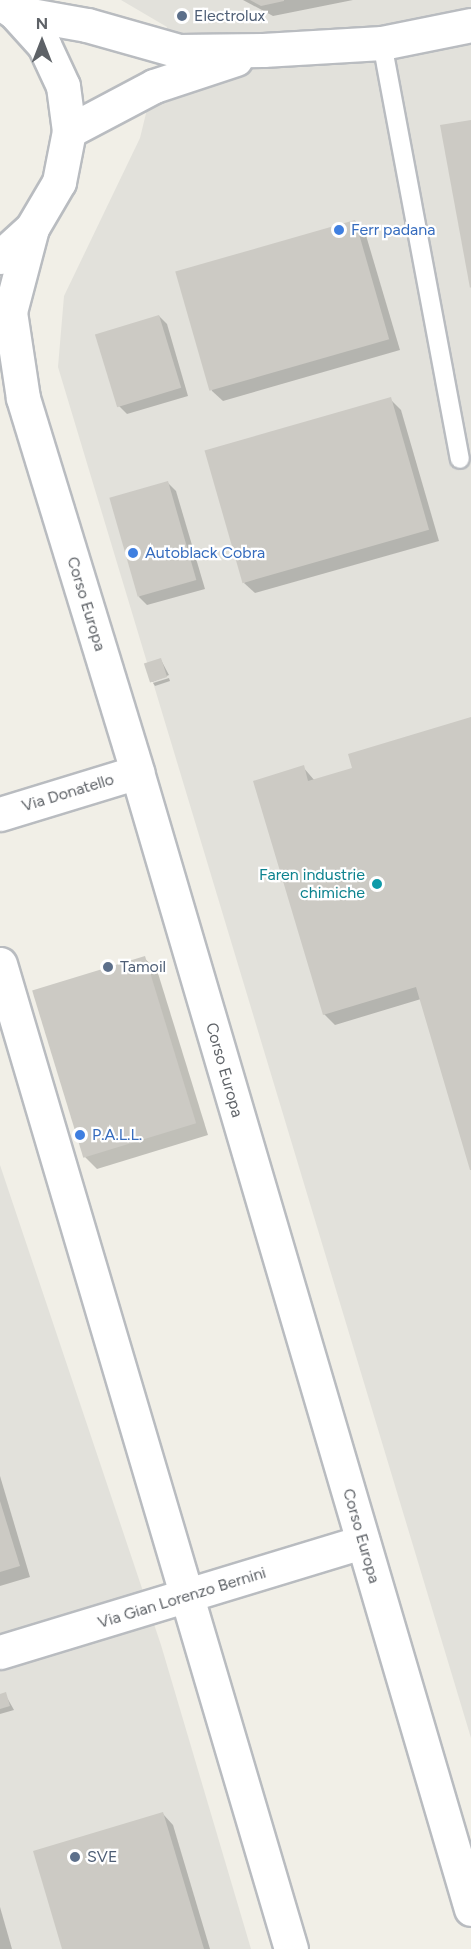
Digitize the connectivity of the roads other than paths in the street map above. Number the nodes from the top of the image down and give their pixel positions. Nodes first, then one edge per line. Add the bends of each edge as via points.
1 (7, 7) edge
2 (471, 25) edge
3 (382, 43) junction
4 (263, 50) junction
5 (69, 131) junction
6 (32, 228) junction
7 (0, 257) edge
8 (460, 459) dead end
9 (136, 772) junction
10 (0, 814) edge
11 (0, 964) edge
12 (363, 1542) junction
13 (186, 1598) junction
14 (0, 1652) edge
15 (471, 1909) edge
16 (291, 1949) edge

1 - 4 street via 179,51
1 - 5 street via 44,45 63,86
2 - 3 street
3 - 4 street
3 - 8 lane
4 - 5 street via 154,86
5 - 6 street via 59,182
6 - 7 street
6 - 9 street, Corso Europa via 9,312 23,398
9 - 10 street, Via Donatello
9 - 12 street, Corso Europa
11 - 13 street
12 - 13 street, Via Gian Lorenzo Bernini
12 - 15 street, Corso Europa
13 - 14 street, Via Gian Lorenzo Bernini
13 - 16 street

